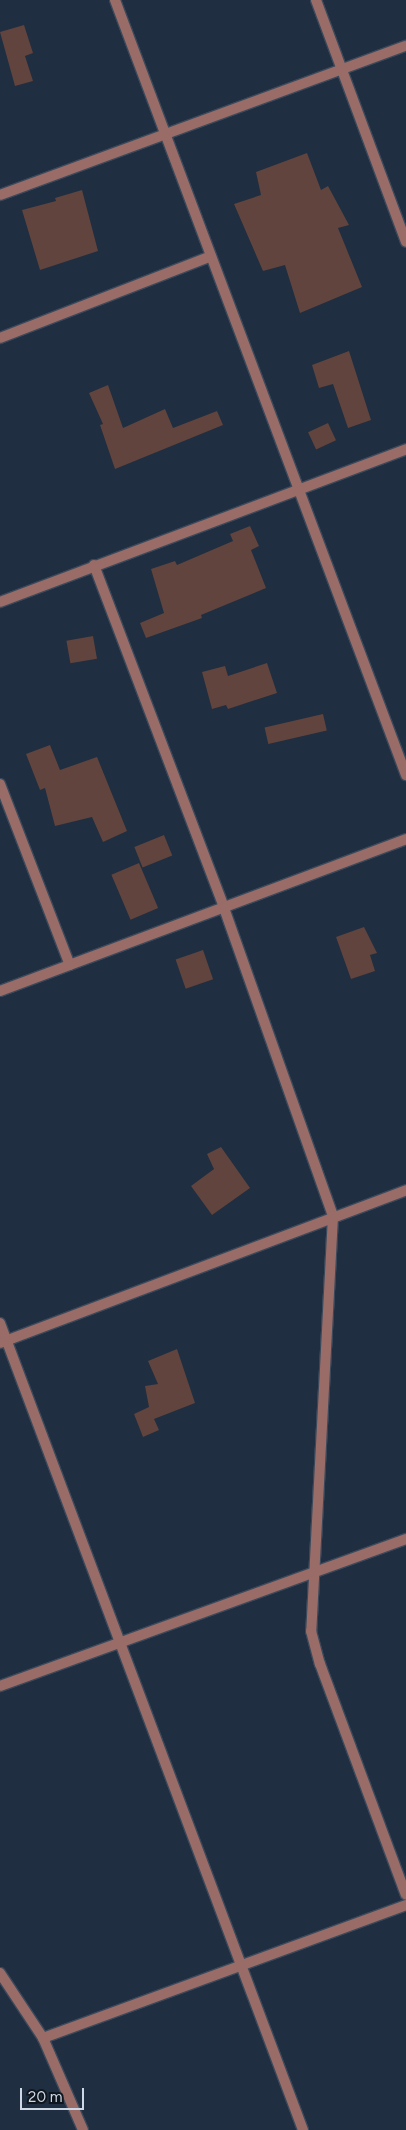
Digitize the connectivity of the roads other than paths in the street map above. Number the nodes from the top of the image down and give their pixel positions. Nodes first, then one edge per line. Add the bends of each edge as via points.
1 (115, 0) edge
2 (316, 0) edge
3 (406, 46) edge
4 (341, 69) junction
5 (166, 135) junction
6 (0, 195) edge
7 (406, 242) edge
8 (211, 256) junction
9 (0, 338) edge
10 (406, 449) edge
11 (299, 491) junction
12 (94, 565) junction
13 (0, 602) edge
14 (406, 775) edge
15 (1, 791) edge
16 (406, 840) edge
17 (224, 908) junction
18 (70, 965) junction
19 (0, 991) edge
20 (406, 1190) edge
21 (333, 1216) junction
22 (0, 1323) edge
23 (3, 1342) edge
24 (406, 1539) edge
25 (316, 1571) junction
26 (120, 1643) junction
27 (0, 1686) edge
28 (406, 1895) edge
29 (406, 1905) edge
30 (241, 1965) junction
31 (0, 1973) edge
32 (43, 2038) junction
33 (83, 2130) edge
34 (303, 2130) edge

1 - 5 street
2 - 4 street
3 - 4 street
4 - 5 street
4 - 7 street
5 - 6 street
5 - 8 street
8 - 9 street
8 - 11 street
10 - 11 street
11 - 12 street
11 - 14 street
12 - 13 street
12 - 17 street
15 - 18 street
16 - 17 street
17 - 18 street
17 - 21 street
18 - 19 street
20 - 21 street
21 - 23 street
21 - 25 street
22 - 23 street
23 - 26 street
24 - 25 street
25 - 26 street
25 - 28 street via 312,1631 320,1664
26 - 27 street
26 - 30 street
29 - 30 street
30 - 32 street
30 - 34 street
31 - 32 street
32 - 33 street

